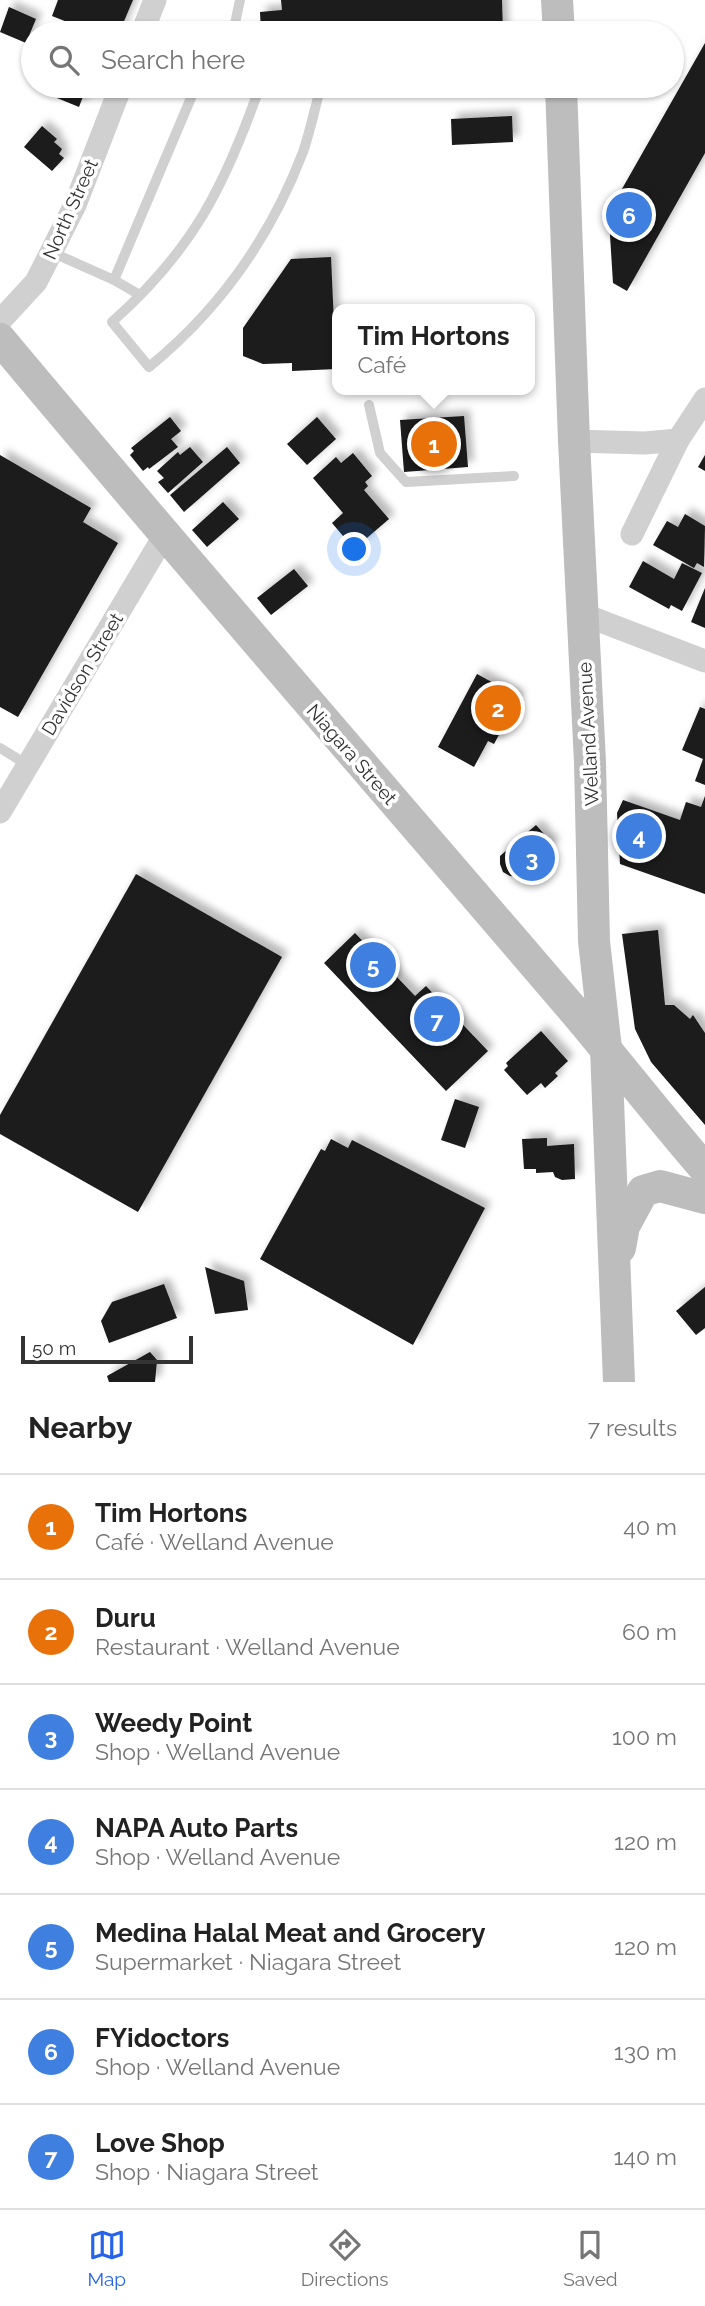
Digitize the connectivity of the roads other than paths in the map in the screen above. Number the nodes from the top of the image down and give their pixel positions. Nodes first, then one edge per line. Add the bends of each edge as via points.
1 (155, 0) edge
2 (240, 0) edge
3 (147, 21) edge
4 (236, 21) edge
5 (116, 98) edge
6 (191, 98) edge
7 (256, 98) edge
8 (318, 98) edge
9 (561, 98) edge
10 (51, 252) junction
11 (114, 280) junction
12 (140, 295) junction
13 (0, 321) edge
14 (0, 339) edge
15 (705, 399) edge
16 (369, 405) dead end
17 (678, 440) junction
18 (574, 441) junction
19 (514, 476) dead end
20 (632, 534) dead end
21 (164, 536) junction
22 (582, 614) junction
23 (705, 661) edge
24 (0, 748) edge
25 (28, 765) junction
26 (0, 812) edge
27 (606, 1049) junction
28 (705, 1169) edge
29 (705, 1198) edge
30 (614, 1277) junction
31 (619, 1382) edge

1 - 3 street
2 - 4 lane
5 - 10 street, North Street via 75,205
6 - 11 lane
7 - 12 lane via 214,197 185,246
8 - 12 lane via 304,150 262,237 211,309 149,367 112,322
9 - 18 main road, Welland Avenue
10 - 11 lane
10 - 13 street, North Street via 36,282
11 - 12 lane
14 - 21 main road, Niagara Street
15 - 17 street
16 - 19 lane via 380,453 406,482
17 - 18 street
17 - 20 street
18 - 22 main road, Welland Avenue
21 - 25 street, Davidson Street
21 - 27 main road, Niagara Street
22 - 23 street
22 - 27 main road, Welland Avenue via 594,941
24 - 25 lane
25 - 26 street, Davidson Street
27 - 28 main road, Niagara Street
27 - 30 main road, Welland Avenue
29 - 30 main road via 660,1186 643,1191 624,1226
30 - 31 main road, Welland Avenue

